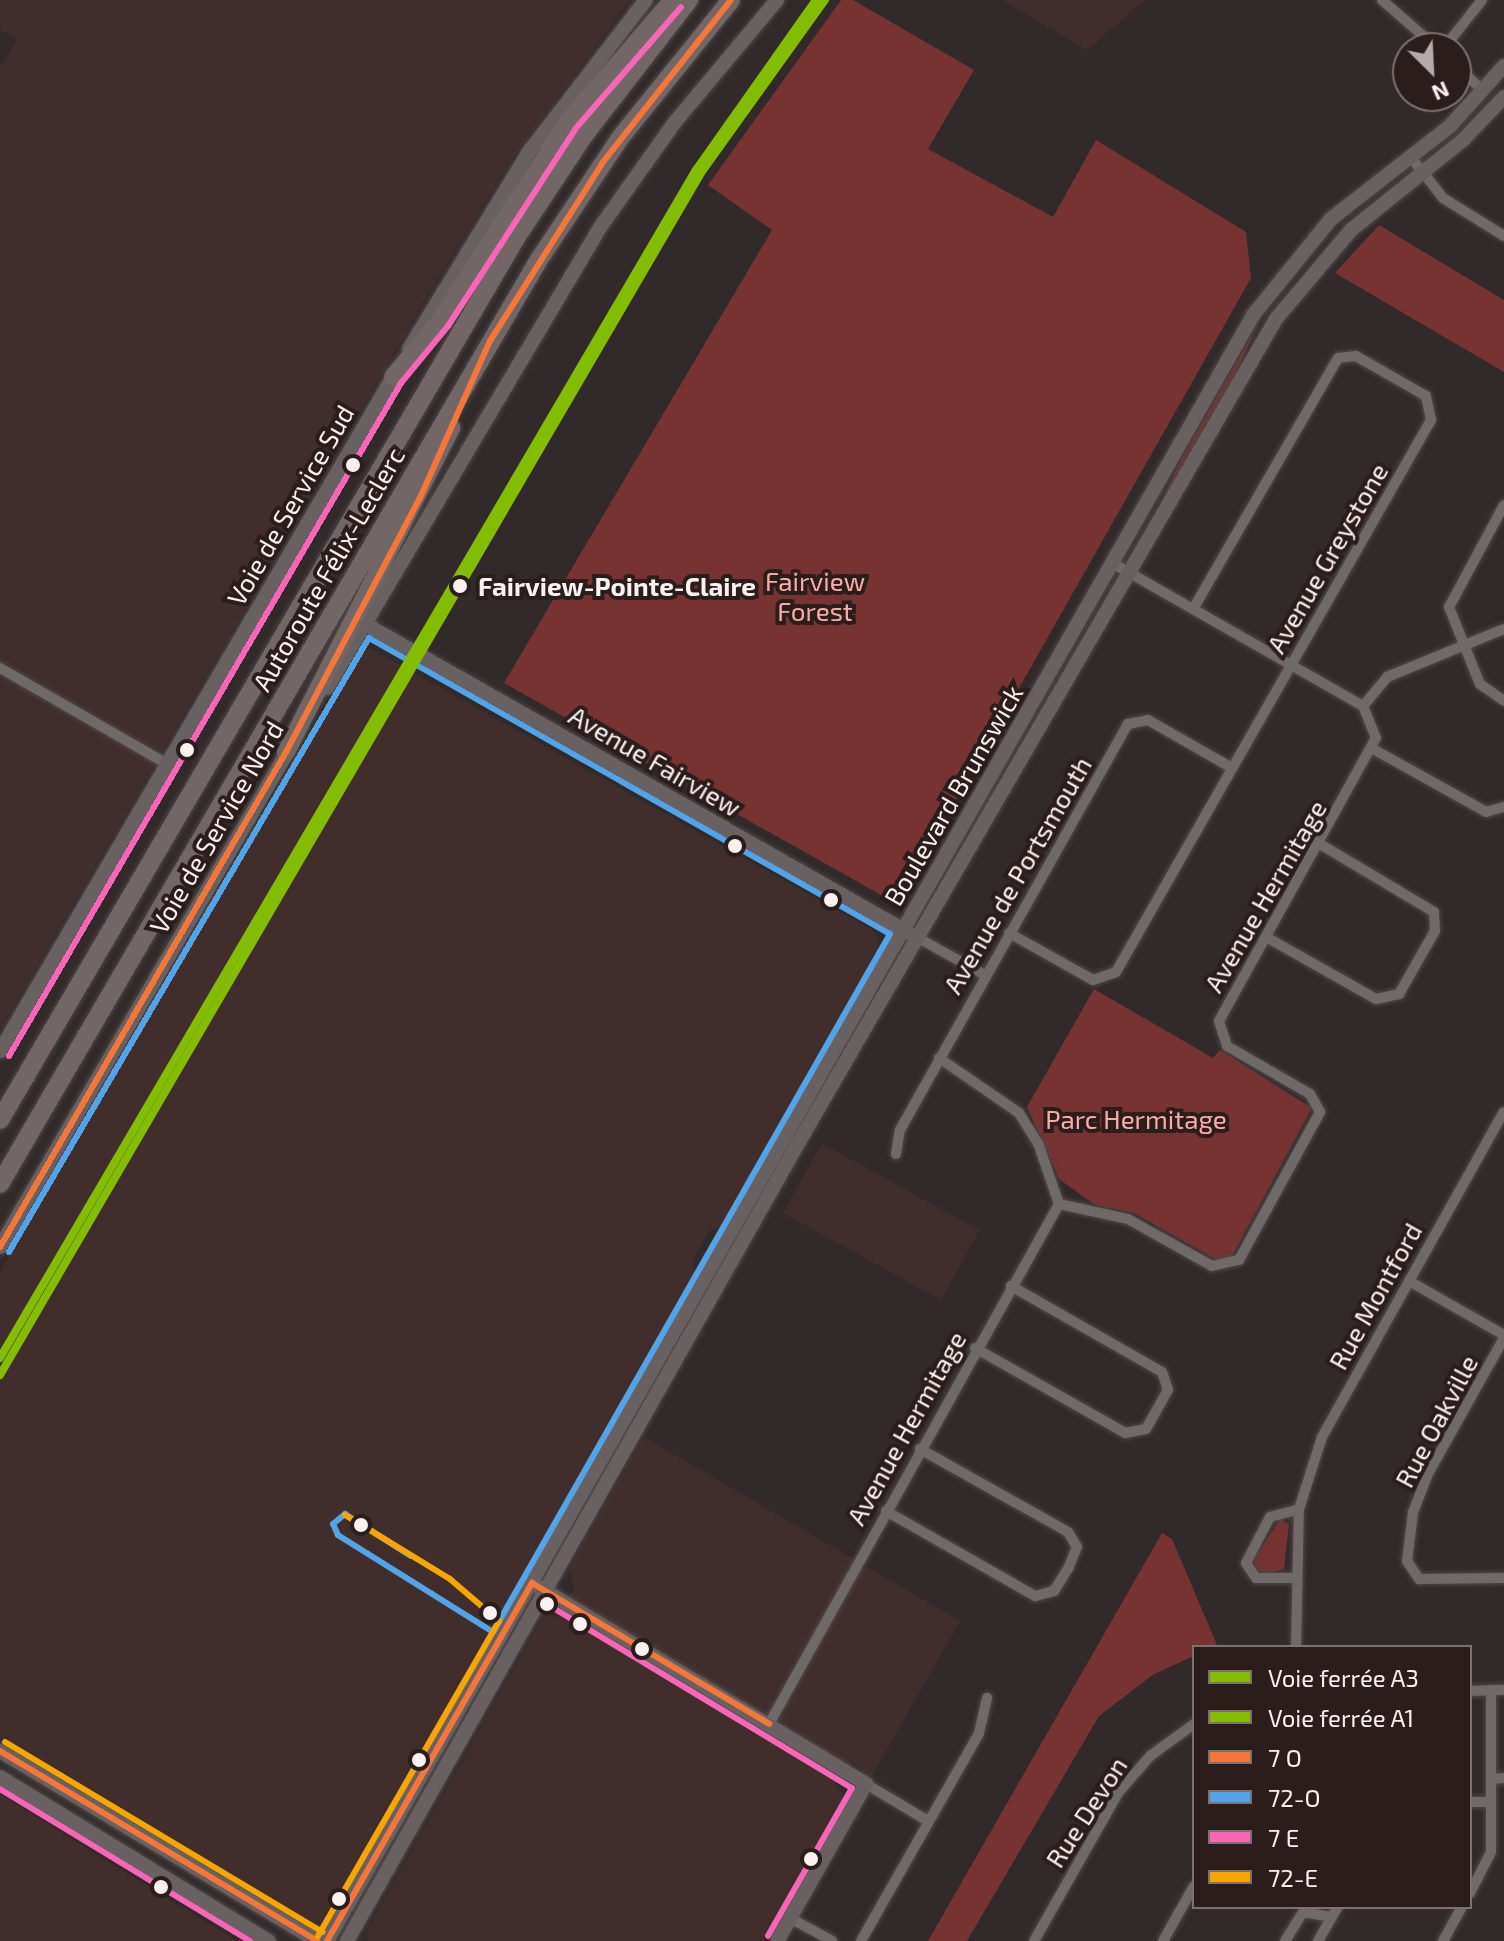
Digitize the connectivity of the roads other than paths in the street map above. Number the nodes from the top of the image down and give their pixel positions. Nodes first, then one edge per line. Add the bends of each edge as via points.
1 (646, 0) edge
2 (673, 0) edge
3 (689, 0) edge
4 (731, 0) edge
5 (777, 0) edge
6 (1382, 0) edge
7 (1482, 0) edge
8 (1419, 32) edge
9 (1457, 32) edge
10 (1504, 66) edge
11 (1472, 80) edge
12 (1483, 91) junction
13 (1503, 101) edge
14 (1410, 156) junction
15 (1423, 173) junction
16 (1504, 236) edge
17 (490, 341) junction
18 (393, 377) junction
19 (1504, 505) edge
20 (1112, 563) junction
21 (1131, 573) junction
22 (1193, 609) junction
23 (365, 624) junction
24 (1504, 629) edge
25 (1463, 646) junction
26 (1291, 666) junction
27 (0, 668) edge
28 (1504, 701) edge
29 (1363, 706) junction
30 (1373, 749) junction
31 (286, 752) junction
32 (167, 764) junction
33 (1232, 768) junction
34 (1504, 807) edge
35 (1320, 844) junction
36 (904, 930) junction
37 (1009, 933) junction
38 (1266, 937) junction
39 (920, 939) junction
40 (985, 975) junction
41 (0, 1051) edge
42 (939, 1058) junction
43 (1504, 1112) edge
44 (0, 1120) edge
45 (896, 1154) dead end
46 (0, 1184) edge
47 (1059, 1204) junction
48 (0, 1247) edge
49 (1409, 1281) junction
50 (1011, 1286) junction
51 (1504, 1337) edge
52 (975, 1348) junction
53 (920, 1449) junction
54 (1299, 1509) junction
55 (886, 1511) junction
56 (1295, 1578) junction
57 (1504, 1578) edge
58 (539, 1587) junction
59 (1296, 1645) edge
60 (1491, 1690) junction
61 (1504, 1690) edge
62 (1472, 1691) edge
63 (987, 1698) dead end
64 (769, 1724) junction
65 (1192, 1725) edge
66 (0, 1751) edge
67 (0, 1777) edge
68 (1504, 1778) edge
69 (1491, 1779) junction
70 (866, 1784) junction
71 (1472, 1802) edge
72 (1491, 1802) junction
73 (928, 1821) junction
74 (1472, 1889) edge
75 (1192, 1890) edge
76 (1461, 1909) edge
77 (1335, 1912) edge
78 (360, 1918) junction
79 (790, 1918) junction
80 (269, 1941) edge
81 (318, 1941) edge
82 (327, 1941) edge
83 (347, 1941) edge
84 (357, 1941) edge
85 (777, 1941) edge
86 (832, 1941) edge
87 (861, 1941) edge
88 (1034, 1941) edge
89 (1163, 1941) edge
90 (1285, 1941) edge
91 (1318, 1941) edge
92 (1443, 1941) edge

1 - 18 street, Voie de Service Sud via 528,153
2 - 18 highway via 568,122 440,321
3 - 44 highway, Autoroute Félix-Leclerc via 585,134 509,248
4 - 17 highway, Autoroute Félix-Leclerc via 603,162
5 - 23 street, Voie de Service Nord via 675,122 601,226
6 - 8 street
7 - 9 street
10 - 12 street, Boulevard Brunswick
11 - 12 street
12 - 14 street, Boulevard Brunswick
13 - 15 street, Boulevard Brunswick
14 - 15 street
14 - 20 street, Boulevard Brunswick via 1331,219 1269,293
15 - 16 street via 1447,202
15 - 21 street, Boulevard Brunswick via 1351,230 1280,313
17 - 31 highway via 420,498
17 - 46 highway, Autoroute Félix-Leclerc
18 - 32 street, Voie de Service Sud
19 - 25 street via 1451,599
20 - 21 street
20 - 36 street, Boulevard Brunswick
21 - 22 street
21 - 39 street, Boulevard Brunswick
22 - 26 street
22 - 26 street, Avenue Greystone via 1338,358 1356,356 1414,389 1430,401 1431,420
23 - 31 street, Voie de Service Nord
23 - 36 street, Avenue Fairview
24 - 25 street
25 - 28 street via 1480,684
25 - 29 street via 1387,677
26 - 29 street
26 - 33 street, Avenue Greystone
27 - 32 street
29 - 30 street via 1374,726
30 - 34 street via 1486,812
30 - 35 street, Avenue Hermitage
31 - 48 street, Voie de Service Nord
32 - 41 street, Voie de Service Sud
33 - 37 street, Avenue Greystone via 1113,976 1093,980
33 - 37 street, Avenue de Portsmouth via 1148,720 1133,721
35 - 38 street, Avenue Hermitage
35 - 38 street via 1434,912 1435,931 1399,994 1376,999
36 - 39 street, Avenue Fairview
36 - 58 street, Boulevard Brunswick
37 - 40 street, Avenue de Portsmouth
38 - 47 street, Avenue Hermitage via 1222,1015 1219,1035 1228,1047 1310,1094 1320,1112 1239,1260 1212,1266 1128,1219
39 - 40 street
39 - 58 street, Boulevard Brunswick
40 - 42 street, Avenue de Portsmouth
42 - 45 street, Avenue de Portsmouth via 900,1130
42 - 47 street via 1019,1113 1038,1143
43 - 49 street, Rue Montford
47 - 50 street, Avenue Hermitage
49 - 51 street
49 - 54 street, Rue Montford via 1322,1437
50 - 52 street, Avenue Hermitage
50 - 52 street via 1162,1372 1168,1390 1153,1416 1141,1433 1125,1433
51 - 57 street, Rue Oakville via 1427,1476 1407,1555 1419,1579
52 - 53 street, Avenue Hermitage
53 - 55 street, Avenue Hermitage
53 - 55 street via 1068,1532 1077,1547 1068,1569 1054,1591 1035,1596
54 - 56 street, Rue Montford
54 - 56 street via 1270,1517 1246,1563 1256,1578
55 - 64 street, Avenue Hermitage
56 - 59 street, Rue Montford
58 - 64 street
58 - 78 street, Boulevard Brunswick
58 - 82 street, Boulevard Brunswick
60 - 61 street
60 - 62 street
60 - 69 street
63 - 73 street via 979,1733
64 - 70 street
65 - 88 street, Rue Devon via 1150,1756 1118,1793
66 - 81 street
67 - 80 street
68 - 69 street
69 - 72 street
70 - 73 street
70 - 79 street
71 - 72 street
72 - 74 street via 1491,1852
73 - 87 street
75 - 89 street
76 - 92 street
77 - 90 street via 1303,1912
77 - 91 street
78 - 83 street, Boulevard Brunswick
78 - 84 street
79 - 85 street
79 - 86 street

